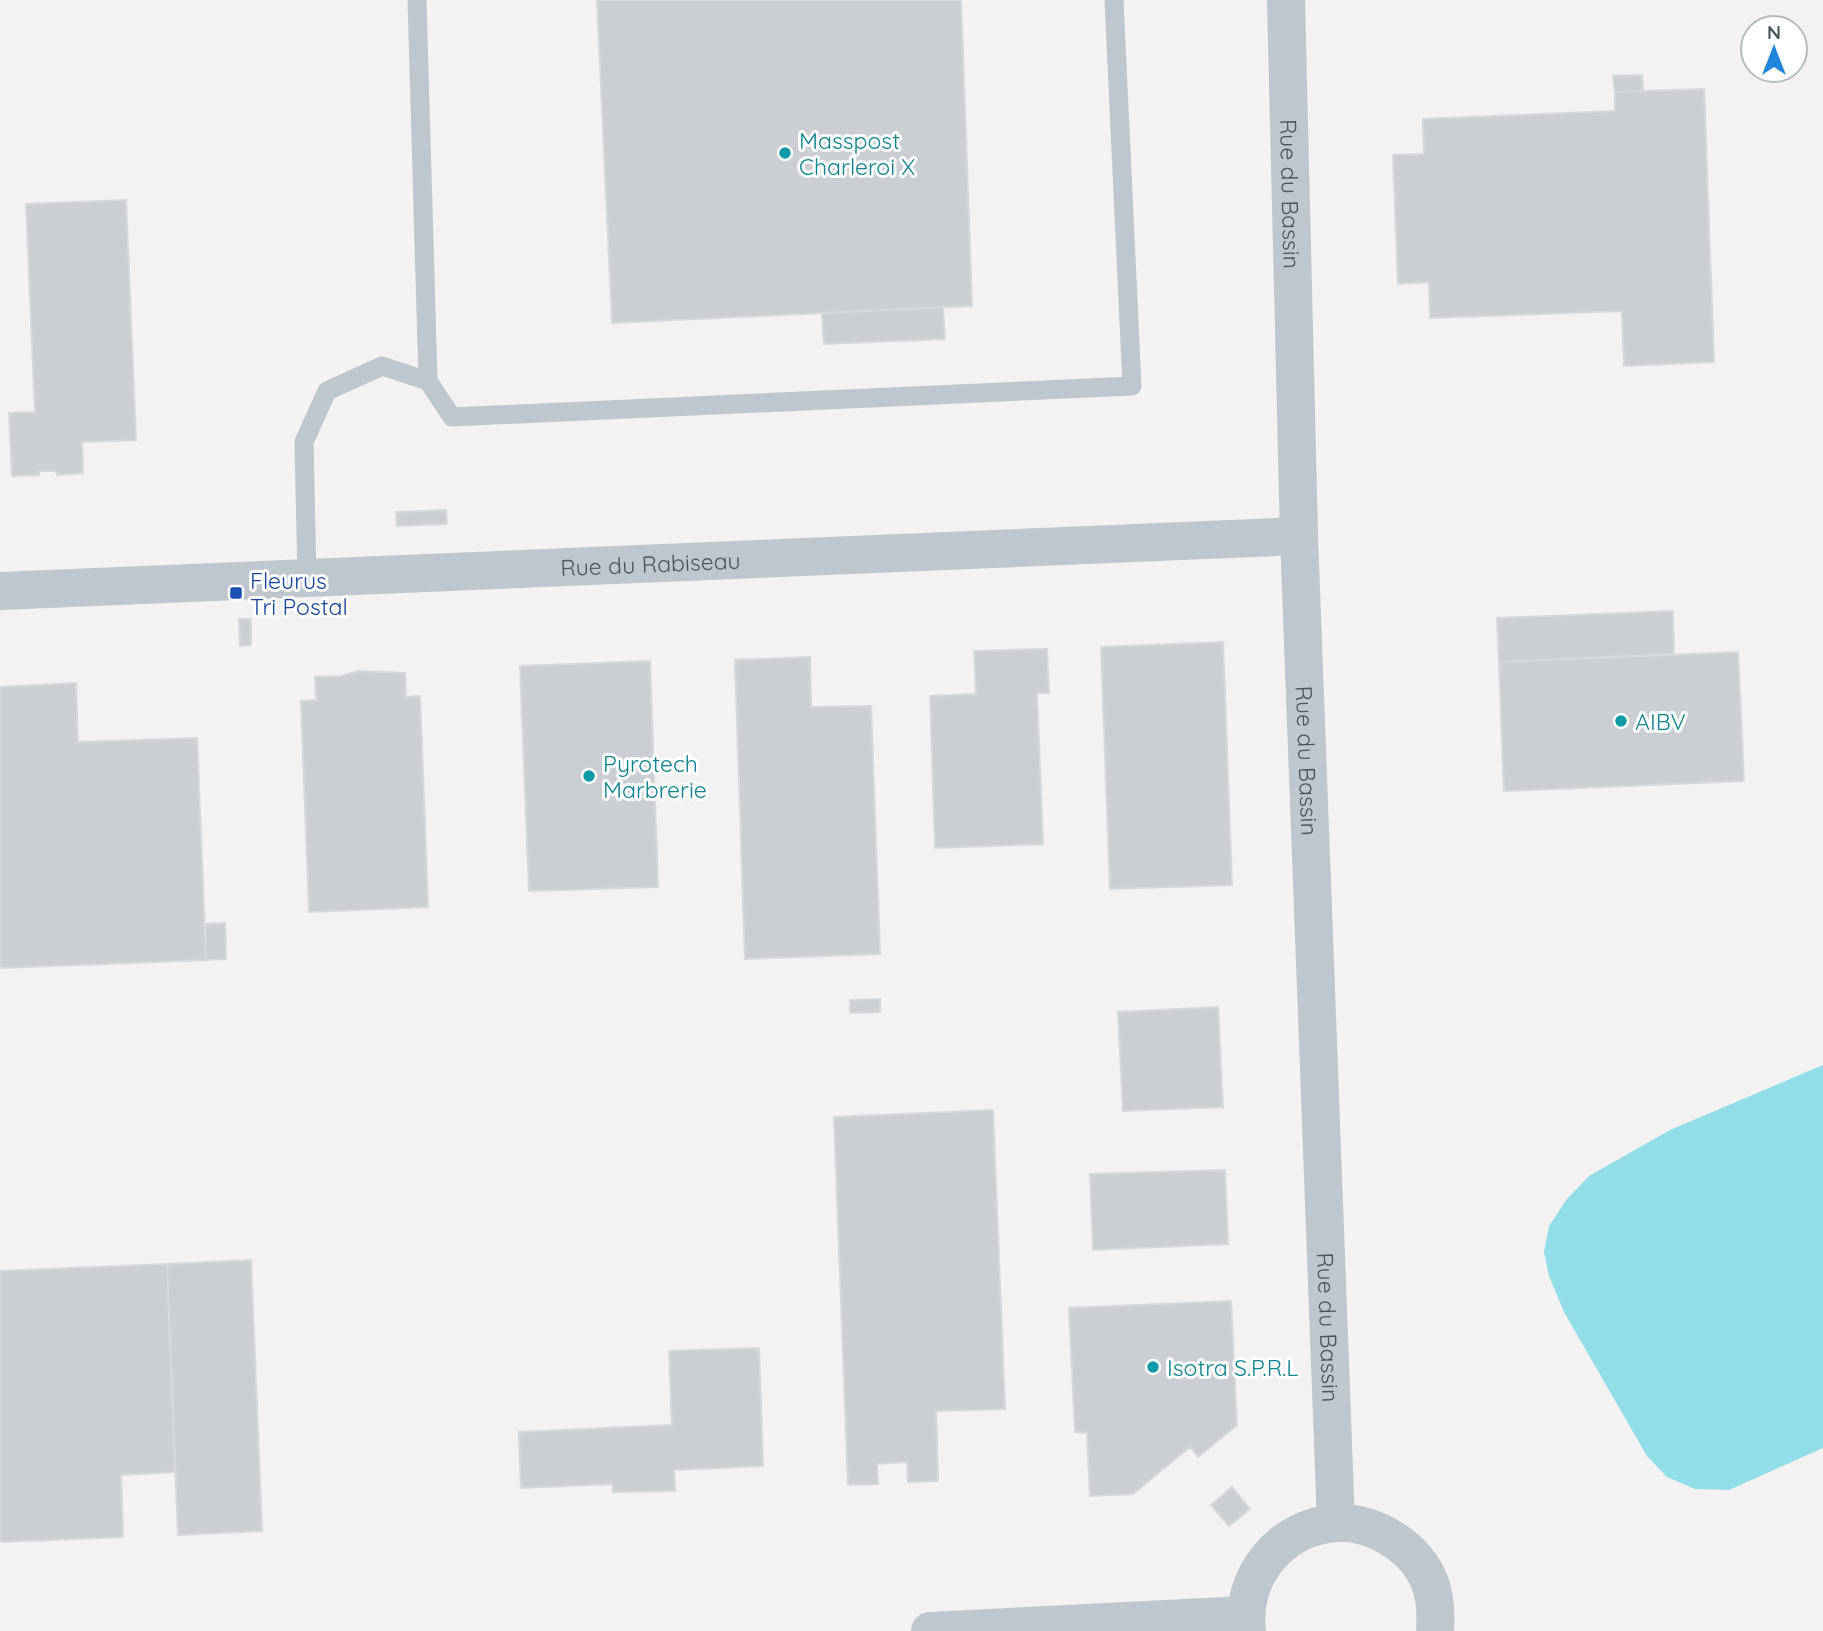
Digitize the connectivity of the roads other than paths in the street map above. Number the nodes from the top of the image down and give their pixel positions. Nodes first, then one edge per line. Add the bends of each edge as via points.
1 (417, 0) edge
2 (1114, 0) edge
3 (1286, 0) edge
4 (428, 381) junction
5 (1299, 536) junction
6 (307, 578) junction
7 (0, 591) edge
8 (1336, 1523) junction
9 (1246, 1623) edge
10 (930, 1631) edge
11 (1435, 1631) edge

1 - 4 lane
2 - 4 lane via 1132,386 452,417
3 - 5 street, Rue du Bassin
4 - 6 lane via 382,366 327,391 304,442
5 - 6 street, Rue du Rabiseau
5 - 8 street, Rue du Bassin
6 - 7 street, Rue du Rabiseau
8 - 9 street via 1308,1528 1284,1542 1264,1562 1251,1587
8 - 11 street via 1366,1526 1392,1538 1415,1557 1430,1582 1437,1611
9 - 10 street

